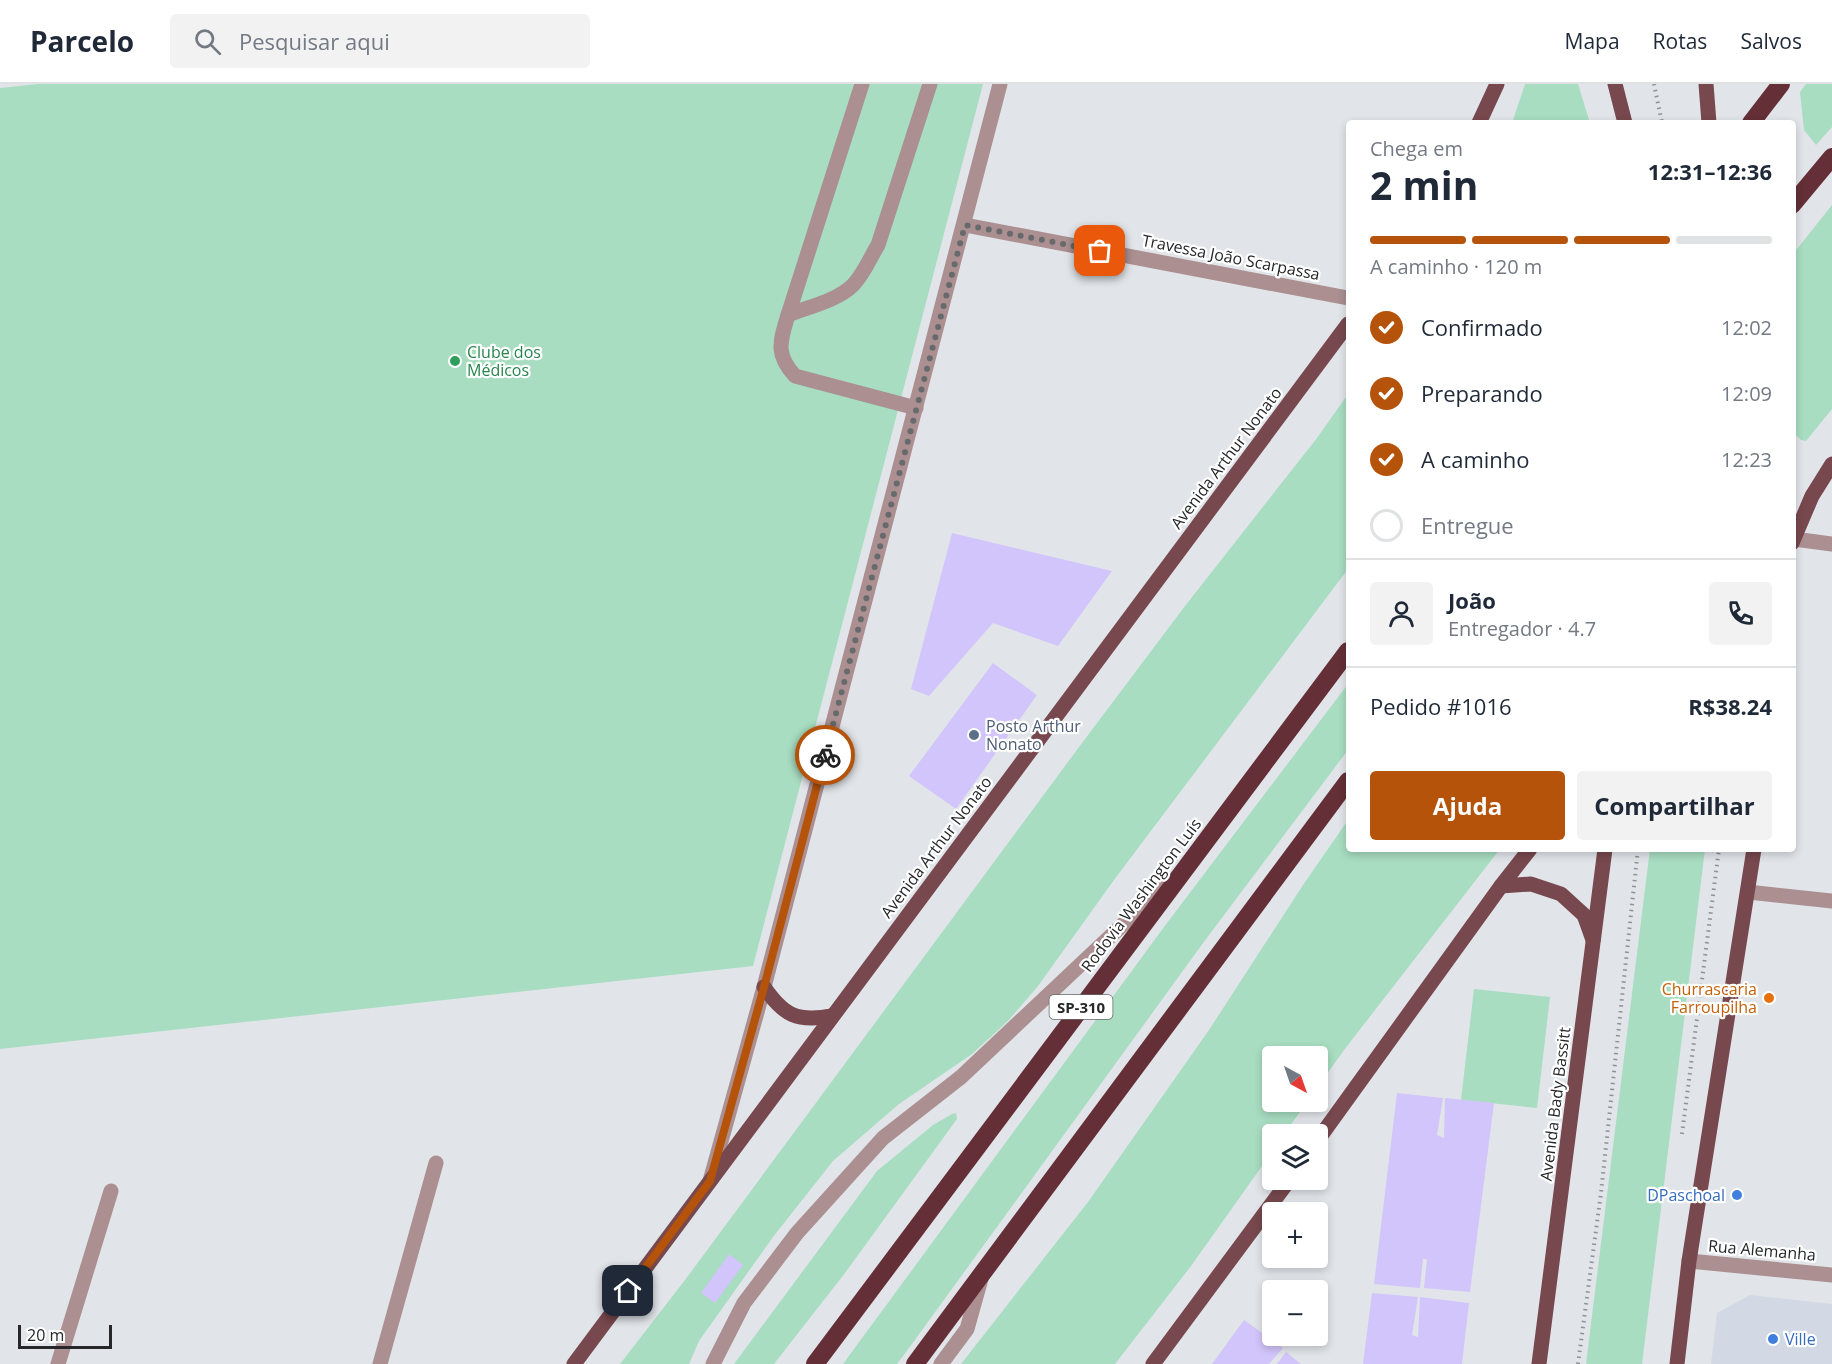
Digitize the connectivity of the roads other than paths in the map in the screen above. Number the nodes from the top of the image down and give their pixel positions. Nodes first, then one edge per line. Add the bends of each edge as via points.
1 (862, 84) edge
2 (930, 84) edge
3 (1000, 84) edge
4 (1497, 84) edge
5 (1615, 84) edge
6 (1781, 84) edge
7 (1706, 91) edge
8 (1480, 120) edge
9 (1624, 120) edge
10 (1709, 120) edge
11 (1753, 120) edge
12 (1832, 157) edge
13 (1796, 200) edge
14 (965, 225) junction
15 (1346, 298) edge
16 (788, 315) junction
17 (1346, 327) edge
18 (916, 408) junction
19 (1832, 464) edge
20 (1796, 534) edge
21 (1796, 541) edge
22 (1832, 543) edge
23 (1346, 654) edge
24 (1346, 784) edge
25 (1528, 852) edge
26 (1605, 852) edge
27 (1754, 852) edge
28 (1188, 864) junction
29 (1501, 886) junction
30 (1748, 892) junction
31 (1832, 901) edge
32 (1594, 942) junction
33 (764, 987) junction
34 (832, 1016) junction
35 (1328, 1126) edge
36 (435, 1162) dead end
37 (710, 1181) junction
38 (1282, 1190) edge
39 (111, 1191) dead end
40 (1689, 1261) junction
41 (982, 1274) junction
42 (1832, 1275) edge
43 (58, 1364) edge
44 (380, 1364) edge
45 (574, 1364) edge
46 (713, 1364) edge
47 (815, 1364) edge
48 (915, 1364) edge
49 (941, 1364) edge
50 (1153, 1364) edge
51 (1539, 1364) edge
52 (1677, 1364) edge

1 - 16 street
2 - 16 street via 878,245 865,268 852,286 837,296
3 - 14 street
4 - 8 main road
5 - 9 main road
6 - 11 highway
7 - 10 main road
12 - 13 highway
14 - 15 street, Travessa João Scarpassa
14 - 18 street
16 - 18 street via 780,349 783,363 795,376
17 - 34 main road, Avenida Arthur Nonato
18 - 33 street
19 - 20 main road via 1812,496
21 - 22 street
23 - 28 highway, Rodovia Washington Luís / SP-310
24 - 41 highway
25 - 29 main road
26 - 32 main road, Avenida Bady Bassitt
27 - 30 main road
28 - 46 street via 961,1077 884,1138 770,1268 744,1303
28 - 47 highway, Rodovia Washington Luís / SP-310
29 - 32 main road via 1532,884 1561,894 1584,915
29 - 35 main road
30 - 31 street
30 - 40 main road
32 - 51 main road, Avenida Bady Bassitt
33 - 34 main road via 776,1004 793,1015 812,1019
33 - 37 street
34 - 37 main road, Avenida Arthur Nonato
36 - 44 street
37 - 45 main road, Avenida Arthur Nonato
38 - 50 main road
39 - 43 street
40 - 42 street, Rua Alemanha
40 - 52 main road
41 - 48 highway
41 - 49 street via 967,1329

